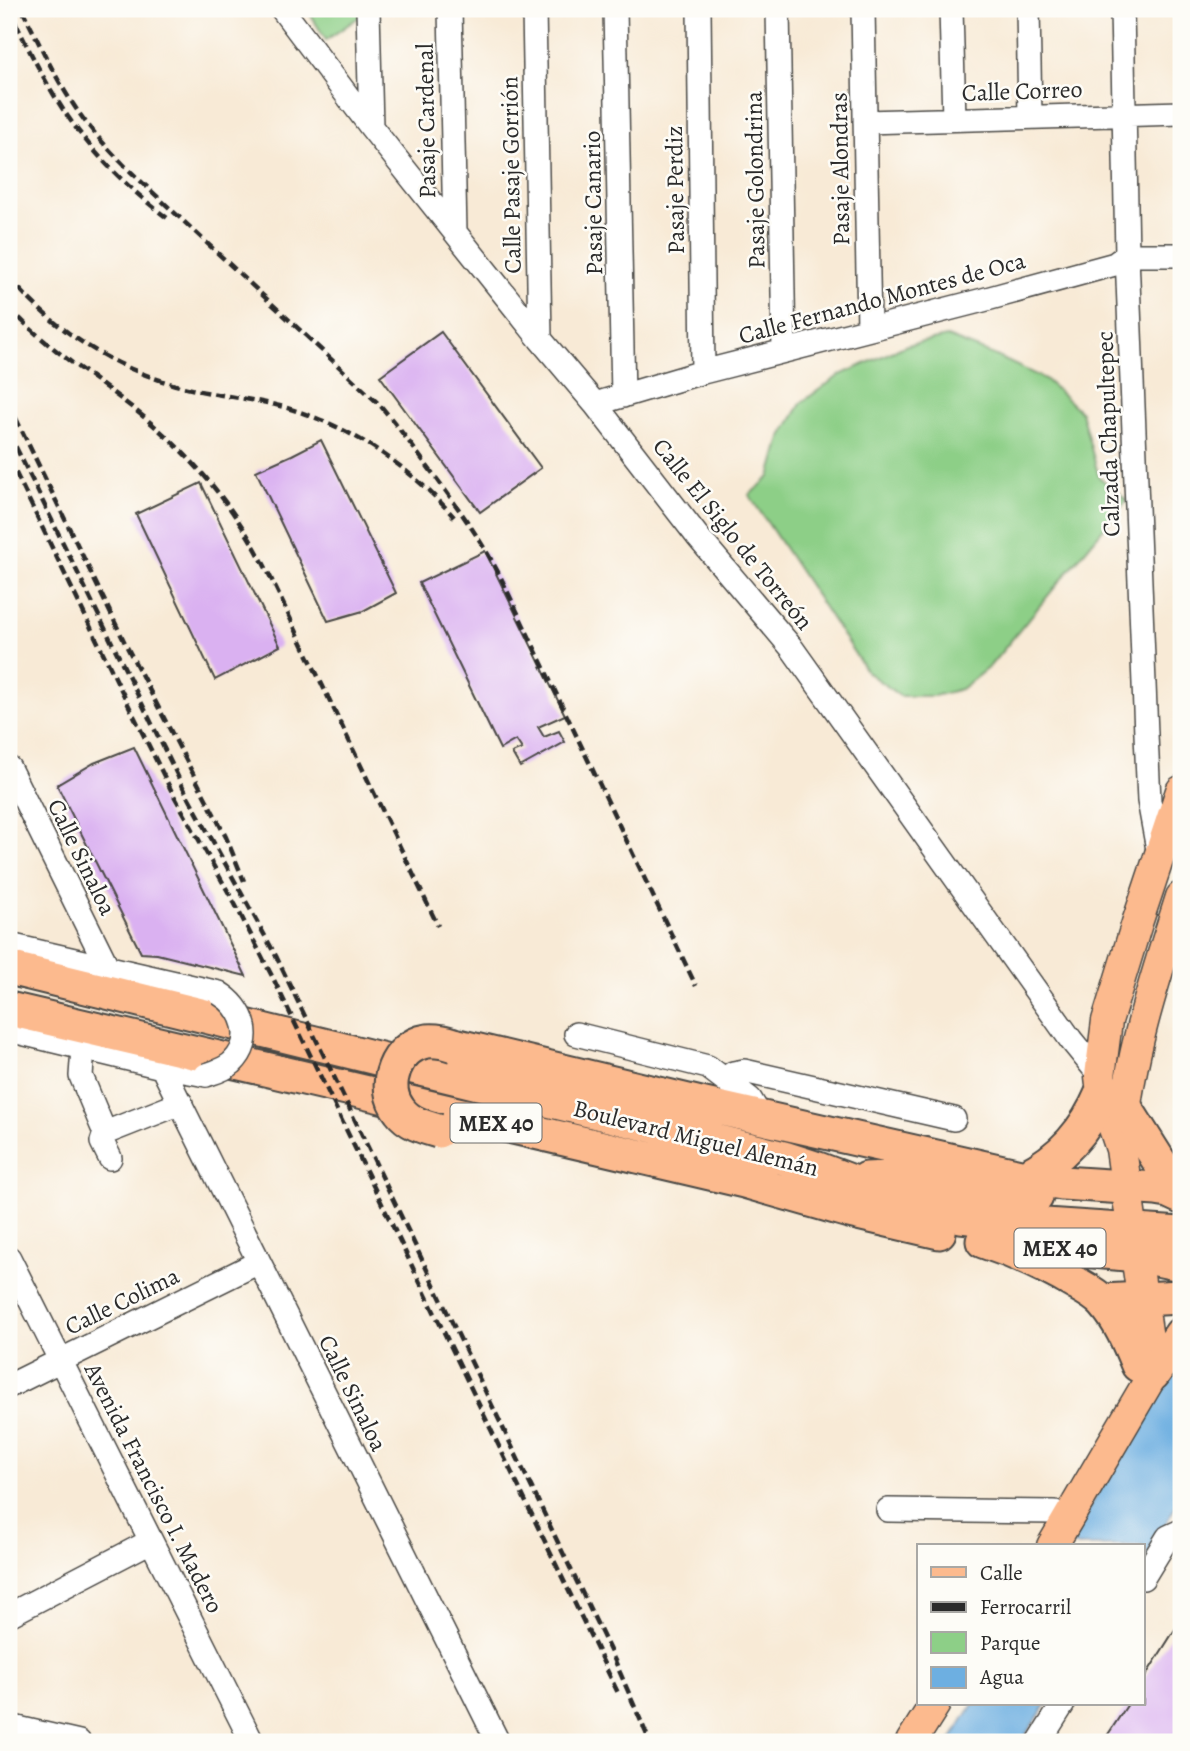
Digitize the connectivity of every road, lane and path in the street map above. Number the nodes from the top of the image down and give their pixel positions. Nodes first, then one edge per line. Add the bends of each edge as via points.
1 (282, 9) edge
2 (369, 9) edge
3 (450, 9) edge
4 (534, 9) edge
5 (615, 9) edge
6 (699, 9) edge
7 (778, 9) edge
8 (863, 9) edge
9 (951, 9) edge
10 (1028, 9) edge
11 (1122, 9) edge
12 (1181, 113) edge
13 (1124, 115) junction
14 (1030, 117) junction
15 (954, 120) junction
16 (865, 122) junction
17 (371, 127) junction
18 (454, 232) junction
19 (1127, 255) junction
20 (1181, 255) edge
21 (869, 328) junction
22 (540, 340) junction
23 (784, 350) junction
24 (703, 372) junction
25 (623, 396) junction
26 (596, 404) junction
27 (9, 768) edge
28 (1181, 791) edge
29 (1159, 855) junction
30 (1181, 897) edge
31 (9, 945) edge
32 (1128, 950) junction
33 (1162, 956) junction
34 (9, 968) edge
35 (108, 968) junction
36 (11, 1023) edge
37 (576, 1034) dead end
38 (82, 1056) junction
39 (162, 1067) junction
40 (725, 1080) junction
41 (1109, 1092) junction
42 (181, 1102) junction
43 (761, 1117) junction
44 (954, 1119) dead end
45 (105, 1133) junction
46 (693, 1136) junction
47 (110, 1158) dead end
48 (1025, 1177) junction
49 (1181, 1190) edge
50 (992, 1193) junction
51 (850, 1196) junction
52 (1181, 1196) edge
53 (1131, 1219) junction
54 (1181, 1234) edge
55 (983, 1241) junction
56 (9, 1258) edge
57 (259, 1262) junction
58 (1181, 1264) edge
59 (1181, 1297) edge
60 (1143, 1298) junction
61 (1103, 1301) junction
62 (1181, 1334) edge
63 (60, 1361) junction
64 (1147, 1362) junction
65 (9, 1386) edge
66 (888, 1510) dead end
67 (1062, 1515) junction
68 (1181, 1531) edge
69 (151, 1541) junction
70 (1036, 1544) edge
71 (1053, 1544) edge
72 (1144, 1576) edge
73 (9, 1615) edge
74 (934, 1706) edge
75 (955, 1706) edge
76 (1062, 1706) edge
77 (9, 1726) edge
78 (79, 1742) edge
79 (252, 1742) edge
80 (498, 1742) edge
81 (911, 1742) edge
82 (933, 1742) edge
83 (1039, 1742) edge

1 - 17 street, Calle El Siglo de Torreón
2 - 17 street
3 - 18 street, Pasaje Cardenal
4 - 22 street, Calle Pasaje Gorrión
5 - 25 street, Pasaje Canario
6 - 24 street, Pasaje Perdiz
7 - 23 street, Pasaje Golondrina
8 - 16 street, Pasaje Alondras
9 - 15 street
10 - 14 street
11 - 13 street, Calzada Chapultepec
12 - 13 street, Calle Correo
13 - 14 street, Calle Correo
13 - 19 street, Calzada Chapultepec
14 - 15 street, Calle Correo
15 - 16 street, Calle Correo
16 - 21 street, Pasaje Alondras
17 - 18 street, Calle El Siglo de Torreón
18 - 22 street, Calle El Siglo de Torreón
19 - 20 street, Calle Fernando Montes de Oca
19 - 21 street, Calle Fernando Montes de Oca via 1115,264
19 - 29 street, Calzada Chapultepec via 1149,801
21 - 23 street, Calle Fernando Montes de Oca
22 - 26 street, Calle El Siglo de Torreón
23 - 24 street, Calle Fernando Montes de Oca
24 - 25 street, Calle Fernando Montes de Oca
25 - 26 street, Calle Fernando Montes de Oca
26 - 41 street, Calle El Siglo de Torreón via 698,537 791,647
27 - 35 street, Calle Sinaloa
28 - 29 main road
29 - 32 main road
30 - 33 main road
31 - 35 street
32 - 33 main road
32 - 41 main road via 1107,1021
33 - 41 main road via 1143,1023
34 - 46 highway, Boulevard Miguel Alemán / MEX 40
35 - 39 street, bridge via 219,992 238,1008 244,1043 232,1063 206,1075
36 - 38 street
36 - 51 highway, Boulevard Miguel Alemán / MEX 40 via 744,1181
37 - 40 street via 708,1067
38 - 39 street
38 - 45 street via 81,1076
39 - 42 street, Calle Sinaloa
40 - 43 street via 750,1099
40 - 44 street via 744,1072
41 - 48 highway via 1072,1143
41 - 49 highway
41 - 53 main road
42 - 45 street
42 - 57 street, Calle Sinaloa
43 - 46 highway
43 - 48 highway
43 - 50 street via 795,1135 933,1167
43 - 51 highway, bridge via 440,1041 412,1046 397,1062 390,1083 393,1098 410,1121 439,1131 684,1188 763,1201
45 - 47 street via 102,1142
46 - 51 highway, Boulevard Miguel Alemán / MEX 40 via 784,1158
48 - 53 highway via 1062,1182
50 - 51 highway via 946,1183 879,1178
50 - 53 highway via 1097,1202
51 - 53 highway, Boulevard Miguel Alemán / MEX 40 via 1030,1224
51 - 55 highway, Boulevard Miguel Alemán / MEX 40 via 913,1227
52 - 53 highway via 1156,1189
53 - 54 highway, Boulevard Miguel Alemán / MEX 40
53 - 55 highway, Boulevard Miguel Alemán / MEX 40
53 - 58 highway, Boulevard Miguel Alemán / MEX 40
53 - 60 main road
55 - 61 highway via 1048,1267
56 - 63 street, Avenida Francisco I. Madero
57 - 63 street, Calle Colima
57 - 80 street, Calle Sinaloa
59 - 60 highway
60 - 61 highway
60 - 64 main road
61 - 64 highway
62 - 64 highway
63 - 65 street, Calle Colima
63 - 69 street, Avenida Francisco I. Madero
64 - 67 main road
66 - 67 street
67 - 70 main road
67 - 71 main road
68 - 72 street via 1168,1537
69 - 73 street
69 - 79 street, Avenida Francisco I. Madero
74 - 81 main road
75 - 82 main road
76 - 83 street
77 - 78 street

